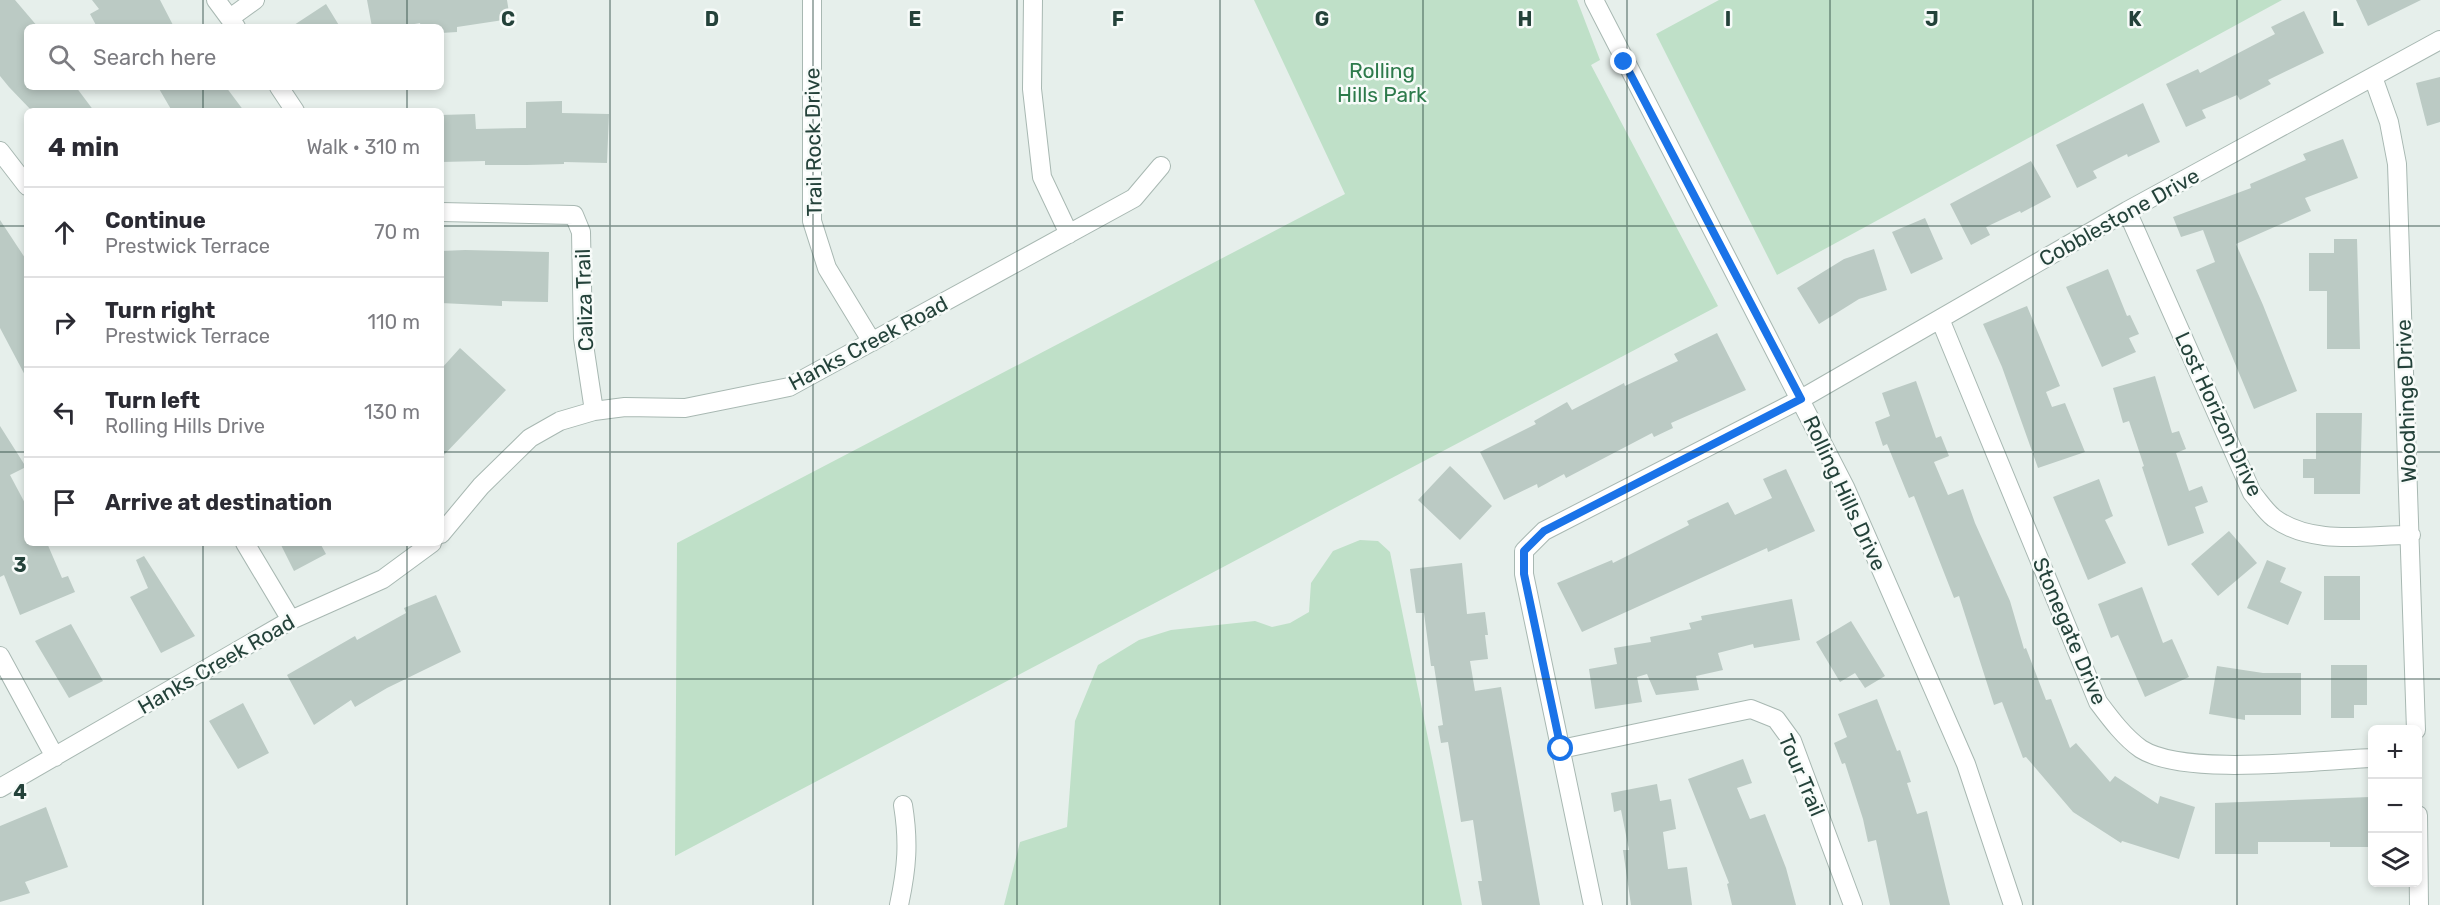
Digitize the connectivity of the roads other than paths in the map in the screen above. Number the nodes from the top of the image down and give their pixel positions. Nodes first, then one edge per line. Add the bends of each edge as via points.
1 (216, 0) edge
2 (255, 0) edge
3 (812, 0) edge
4 (1033, 0) edge
5 (1594, 0) edge
6 (233, 23) edge
7 (2440, 40) edge
8 (2373, 77) junction
9 (281, 90) edge
10 (293, 108) edge
11 (0, 151) edge
12 (1161, 166) dead end
13 (24, 182) edge
14 (444, 212) edge
15 (2127, 212) junction
16 (1069, 234) junction
17 (1940, 319) junction
18 (872, 342) junction
19 (1801, 399) junction
20 (594, 411) junction
21 (444, 530) edge
22 (2411, 535) junction
23 (247, 546) edge
24 (428, 546) edge
25 (291, 620) junction
26 (0, 656) edge
27 (2416, 725) edge
28 (1561, 749) junction
29 (55, 757) junction
30 (2368, 758) edge
31 (0, 788) edge
32 (903, 805) dead end
33 (2418, 833) edge
34 (899, 905) edge
35 (1593, 905) edge
36 (1853, 905) edge
37 (2013, 905) edge
38 (2420, 905) edge

1 - 6 street
2 - 6 street
3 - 18 street, Trail Rock Drive via 812,221 827,268
4 - 16 street via 1032,89 1042,177
5 - 19 street, Rolling Hills Drive
7 - 8 street, Cobblestone Drive
8 - 15 street, Cobblestone Drive
8 - 22 street, Woodhinge Drive via 2389,122 2397,164
9 - 10 street
11 - 13 street
12 - 16 street, Hanks Creek Road via 1134,198
14 - 20 street, Caliza Trail via 574,215 581,232 583,338
15 - 17 street, Cobblestone Drive
15 - 22 street, Lost Horizon Drive via 2252,493 2271,516 2303,533 2325,536
16 - 18 street, Hanks Creek Road
17 - 19 street, Cobblestone Drive
17 - 30 street, Stonegate Drive via 2098,702 2111,720 2140,748 2180,762 2209,765
18 - 20 street, Hanks Creek Road via 789,387 685,408
19 - 28 street, Cobblestone Drive via 1544,531 1524,551 1524,574
19 - 37 street, Rolling Hills Drive via 1845,487 1966,764
20 - 21 street, Hanks Creek Road via 560,422 530,438 481,486
22 - 27 street, Woodhinge Drive
23 - 25 street
24 - 25 street, Hanks Creek Road via 383,579
25 - 29 street, Hanks Creek Road
26 - 29 street
28 - 35 street
28 - 36 street, Tour Trail via 1751,709 1776,719 1792,741
29 - 31 street, Hanks Creek Road
32 - 34 street via 908,862
33 - 38 street

